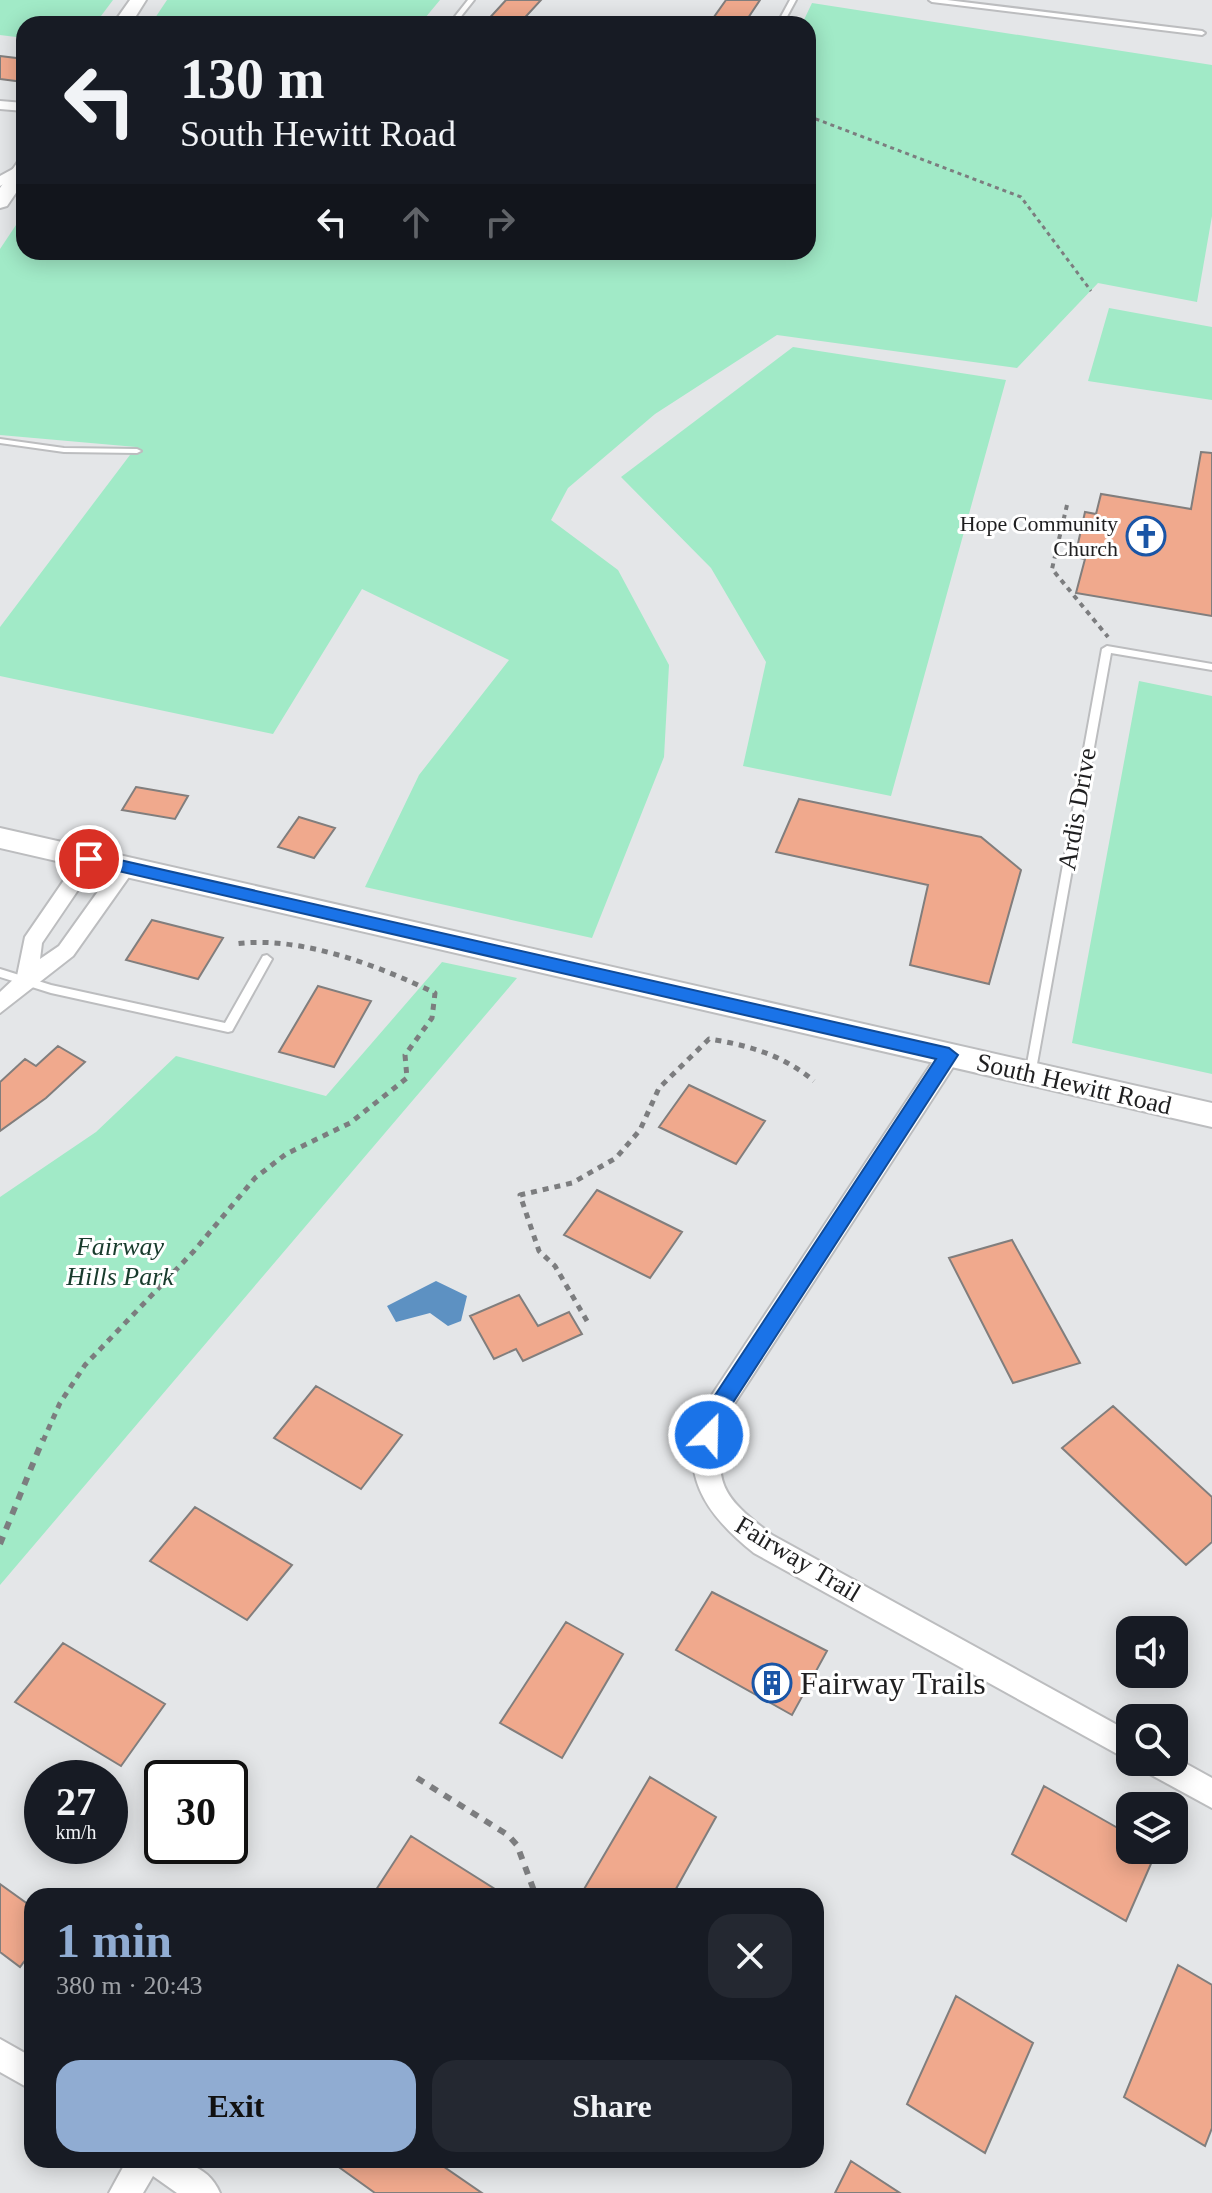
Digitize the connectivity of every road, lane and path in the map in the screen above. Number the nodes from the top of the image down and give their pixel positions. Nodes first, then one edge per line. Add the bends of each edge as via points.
1 (471, 0) edge
2 (932, 0) edge
3 (458, 16) edge
4 (1202, 33) dead end
5 (816, 119) edge
6 (16, 179) edge
7 (0, 202) edge
8 (1091, 291) dead end
9 (0, 441) edge
10 (137, 451) dead end
11 (1067, 505) dead end
12 (1111, 646) junction
13 (1212, 667) edge
14 (0, 838) edge
15 (89, 859) junction
16 (126, 867) junction
17 (234, 944) dead end
18 (267, 959) dead end
19 (0, 973) edge
20 (27, 979) junction
21 (0, 1005) edge
22 (949, 1055) junction
23 (1030, 1075) junction
24 (814, 1081) dead end
25 (1212, 1115) edge
26 (587, 1321) dead end
27 (0, 1544) edge
28 (1116, 1739) edge
29 (1180, 1776) edge
30 (417, 1778) dead end
31 (1212, 1794) edge
32 (533, 1888) edge
33 (0, 2054) edge
34 (24, 2070) edge
35 (140, 2168) edge
36 (168, 2168) edge
37 (125, 2193) edge
38 (204, 2193) edge

1 - 3 lane
2 - 4 lane
5 - 8 path via 1021,197
6 - 7 main road
9 - 10 lane via 64,450
11 - 12 path via 1052,569
12 - 13 lane
12 - 23 lane, Ardis Drive
14 - 15 main road, South Hewitt Road
15 - 16 main road, South Hewitt Road
15 - 20 street via 32,942
16 - 20 street via 66,951
16 - 22 main road, South Hewitt Road
17 - 27 path via 262,940 337,957 414,984 435,993 435,1015 405,1055 407,1078 370,1109 279,1159 247,1184 191,1255 94,1351 68,1387
18 - 20 lane via 228,1028 51,989
19 - 20 lane
20 - 21 street
22 - 23 main road, South Hewitt Road
22 - 28 street, Fairway Trail via 713,1415 704,1455 705,1483 727,1518 763,1544
23 - 25 main road, South Hewitt Road
24 - 26 path via 792,1062 748,1045 709,1039 652,1097 641,1128 623,1153 589,1179 520,1195 539,1251 555,1266
29 - 31 street
30 - 32 path via 508,1835
33 - 34 street
35 - 37 street
36 - 38 street

